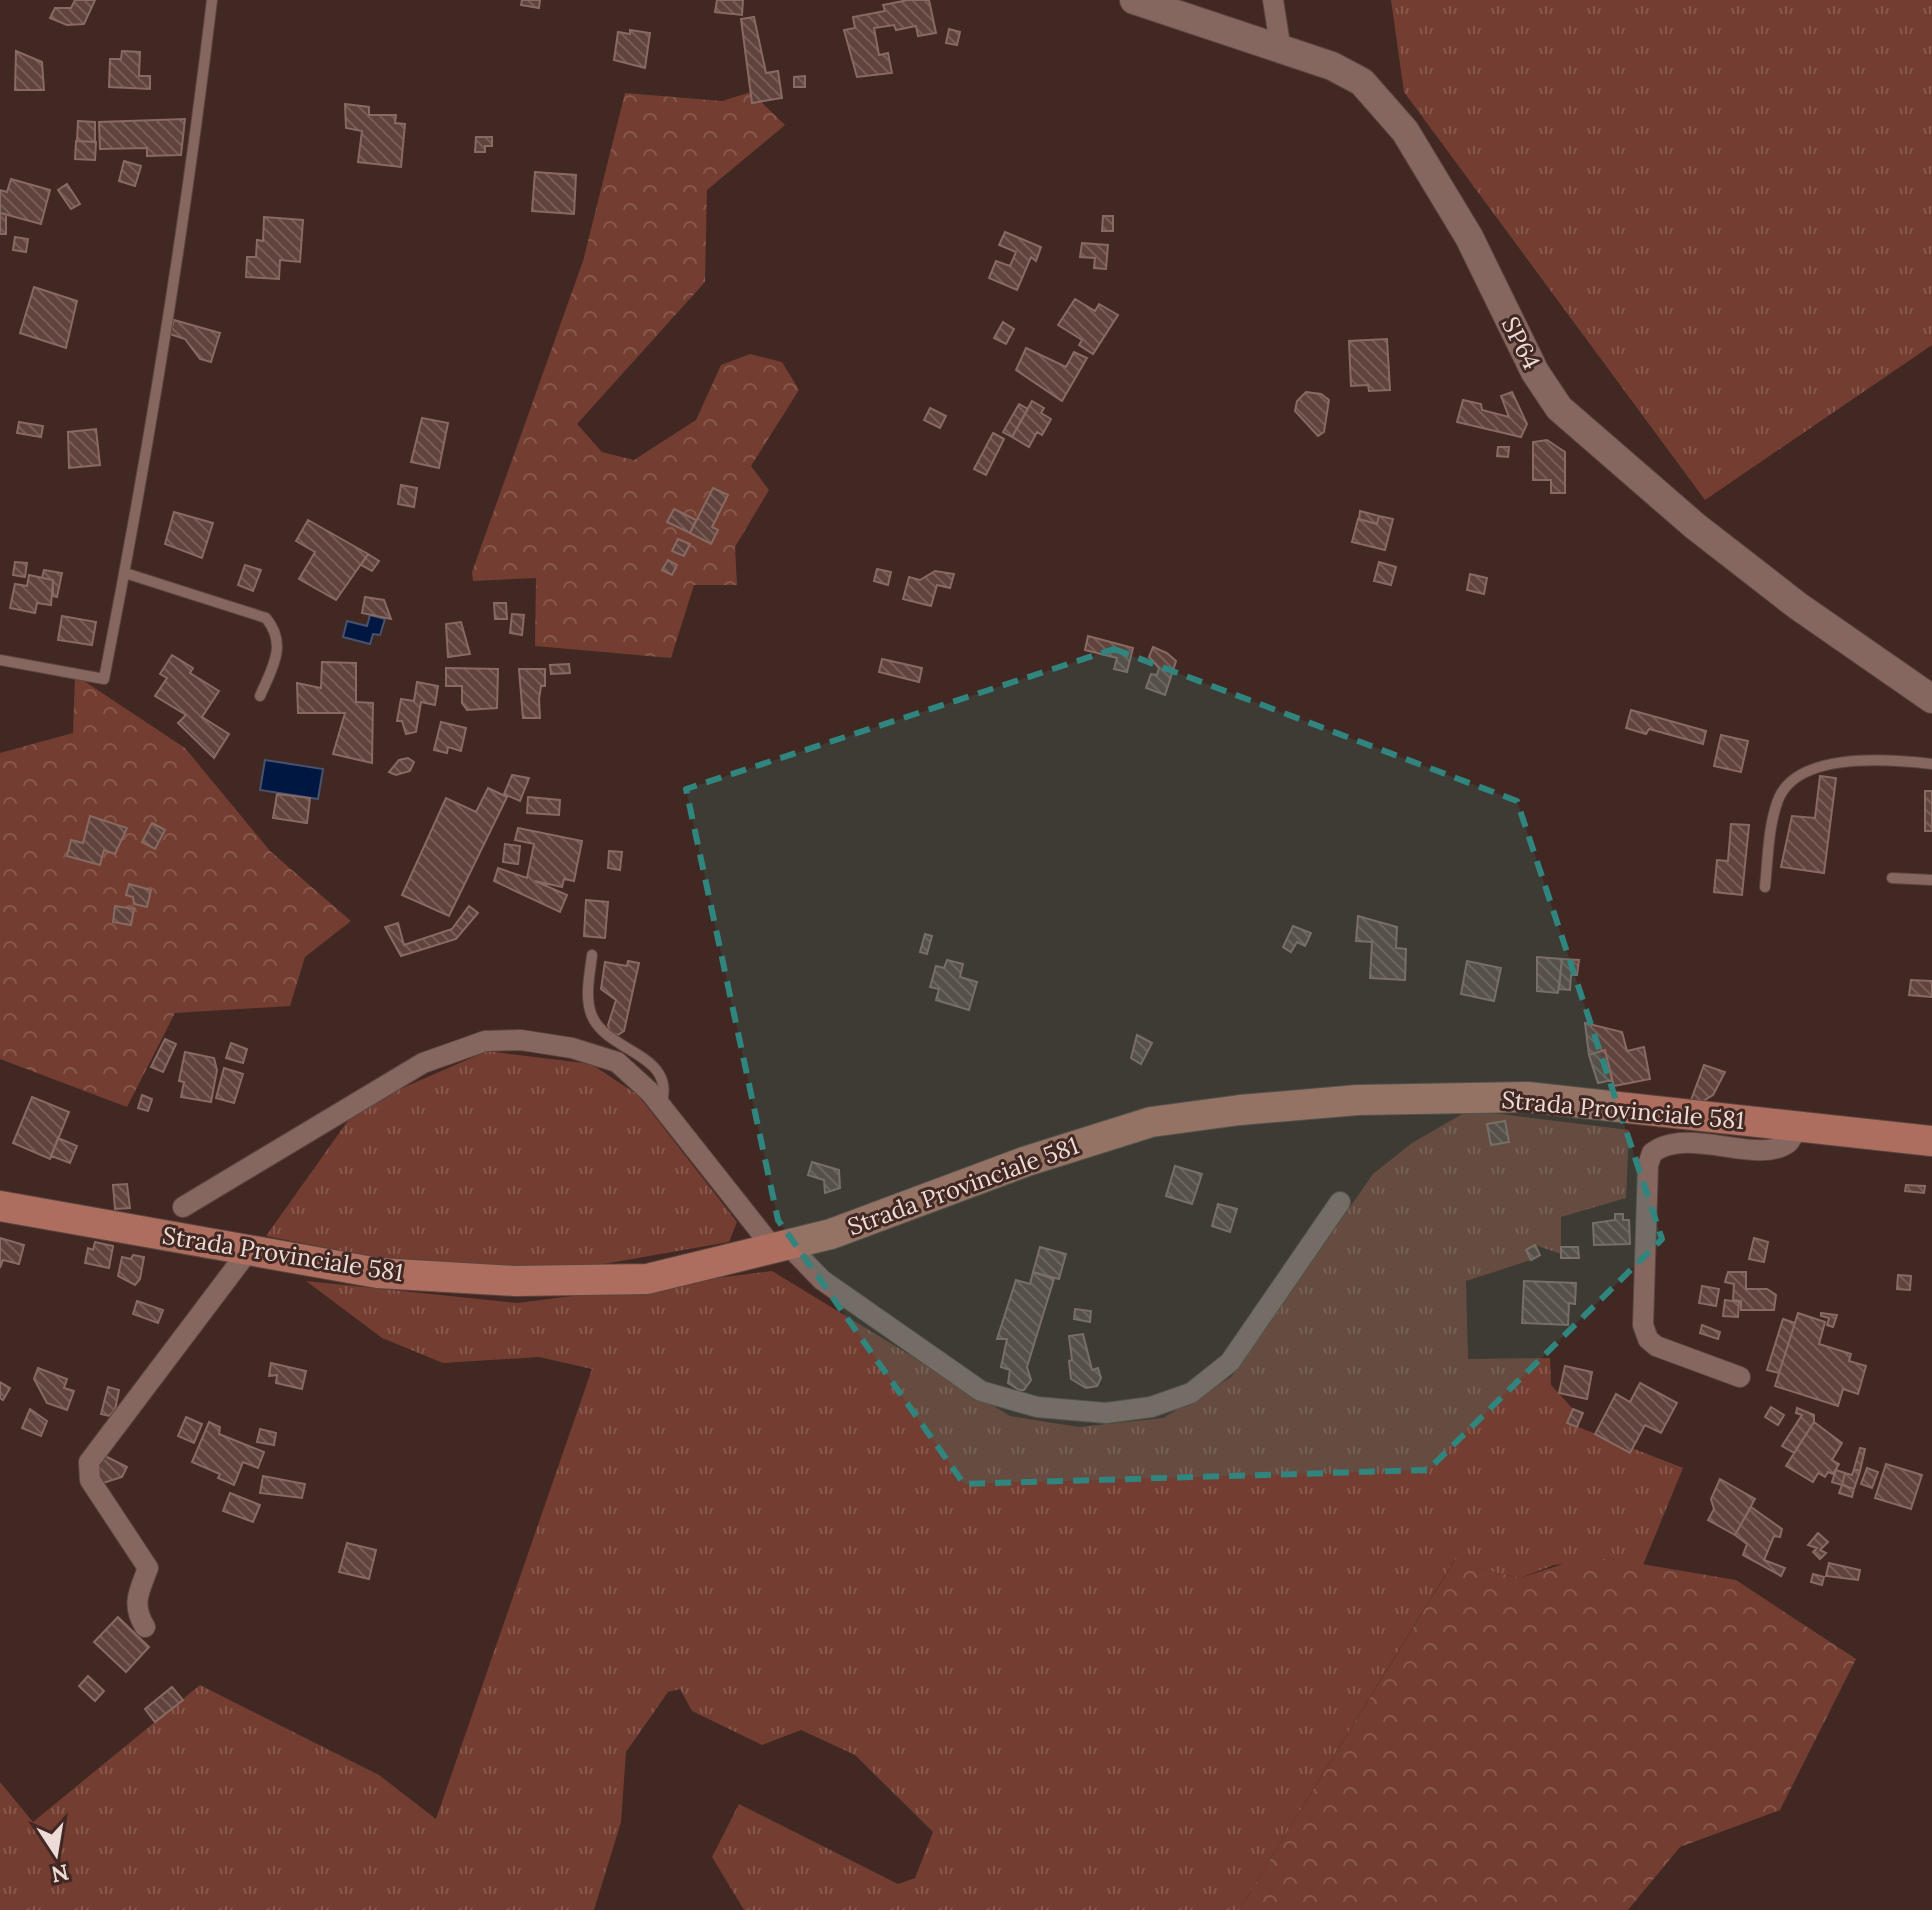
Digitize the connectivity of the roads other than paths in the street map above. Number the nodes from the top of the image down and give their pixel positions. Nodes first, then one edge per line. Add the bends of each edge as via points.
1 (212, 0) edge
2 (1134, 0) edge
3 (1273, 0) edge
4 (1281, 51) junction
5 (125, 573) junction
6 (0, 660) edge
7 (260, 696) dead end
8 (1932, 699) edge
9 (1932, 764) edge
10 (1892, 878) dead end
11 (1932, 880) edge
12 (1765, 887) dead end
13 (592, 955) dead end
14 (661, 1105) junction
15 (1798, 1126) junction
16 (1932, 1141) edge
17 (1340, 1202) dead end
18 (0, 1206) edge
19 (183, 1207) dead end
20 (782, 1248) junction
21 (249, 1250) junction
22 (1740, 1377) dead end
23 (145, 1627) dead end

1 - 5 lane via 190,186
2 - 4 street, SP64 / SP64
3 - 4 street
4 - 8 street, SP64 / SP64 via 1332,66 1362,82 1405,131 1469,237 1535,372 1559,408 1695,526
5 - 6 lane via 104,679
5 - 7 lane via 266,618 279,644
9 - 12 lane via 1822,765 1791,781 1779,797 1773,820
10 - 11 lane
13 - 14 lane via 588,1005 593,1020 655,1066 663,1080
14 - 19 street via 617,1062 572,1048 485,1041 423,1063
14 - 20 street
15 - 16 main road, Strada Provinciale 581
15 - 20 main road, Strada Provinciale 581 via 1527,1097 1358,1100 1240,1110 1151,1122
15 - 22 street via 1788,1142 1770,1149 1675,1142 1652,1153 1648,1165 1643,1325 1648,1339
17 - 20 street via 1230,1362 1191,1393 1151,1407 1106,1413 1037,1407 981,1391
18 - 21 main road, Strada Provinciale 581
20 - 21 main road, Strada Provinciale 581 via 647,1279 515,1281 378,1273
21 - 23 street via 89,1462 90,1480 148,1568 135,1599

